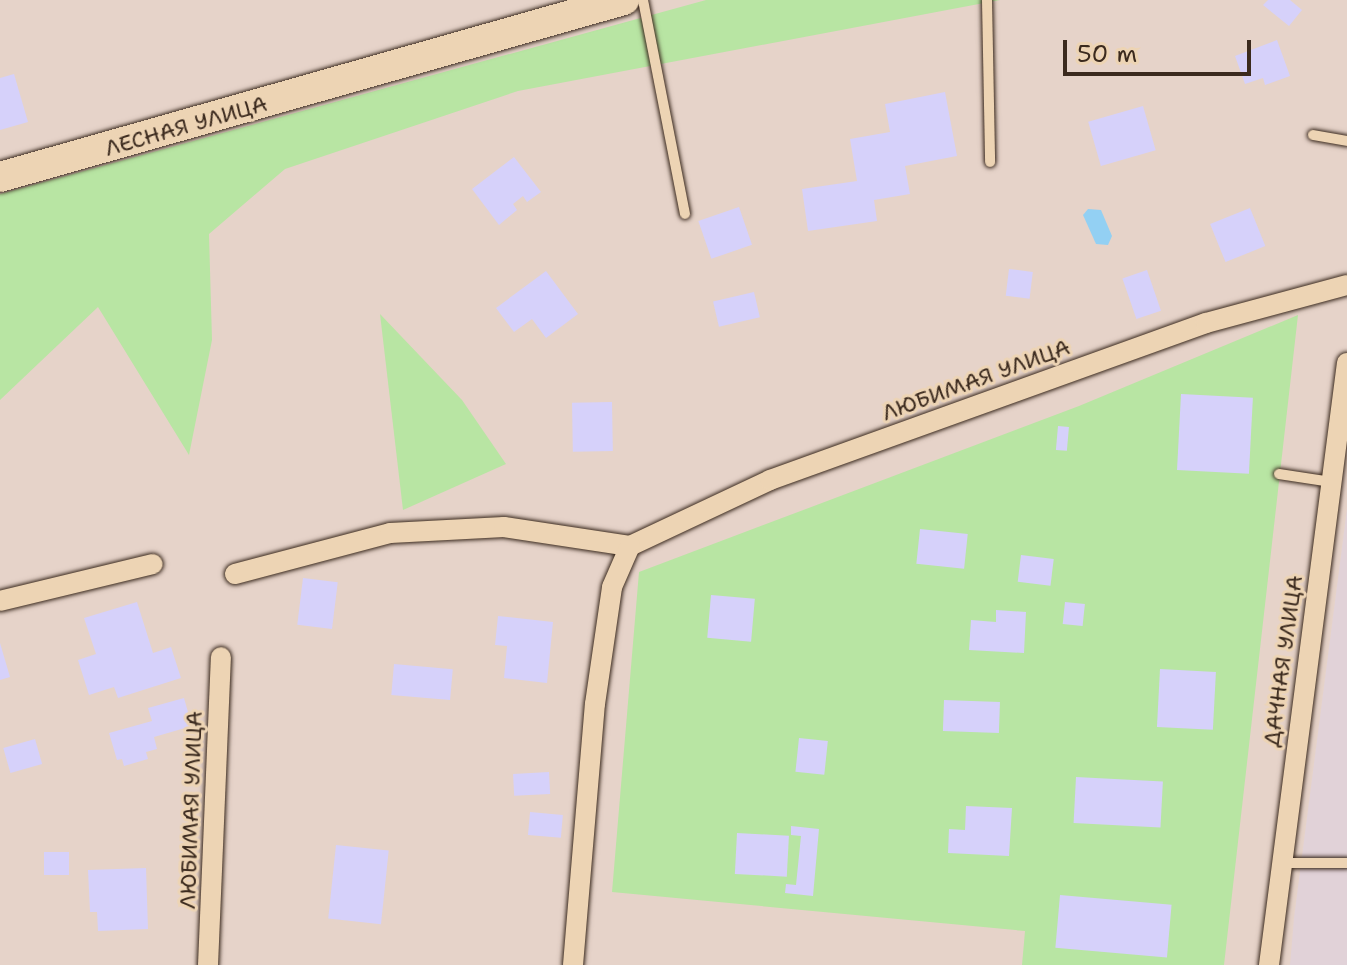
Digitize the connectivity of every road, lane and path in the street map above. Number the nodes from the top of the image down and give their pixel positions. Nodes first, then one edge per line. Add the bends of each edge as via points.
1 (624, 0) edge
2 (643, 0) edge
3 (987, 0) edge
4 (1313, 135) dead end
5 (1347, 141) edge
6 (990, 162) dead end
7 (0, 177) edge
8 (685, 214) dead end
9 (1347, 285) edge
10 (1347, 363) edge
11 (1279, 474) dead end
12 (1331, 482) junction
13 (630, 546) junction
14 (153, 564) dead end
15 (235, 574) dead end
16 (0, 601) edge
17 (221, 657) dead end
18 (1280, 863) junction
19 (1347, 863) edge
20 (208, 965) edge
21 (573, 965) edge
22 (1269, 965) edge

1 - 7 main road, ЛЕСНАЯ УЛИЦА
2 - 8 lane
3 - 6 lane
4 - 5 lane
9 - 13 street, ЛЮБИМАЯ УЛИЦА via 1206,323 770,480
10 - 12 street, ДАЧНАЯ УЛИЦА
11 - 12 lane
12 - 18 street, ДАЧНАЯ УЛИЦА
13 - 15 street via 504,527 390,533
13 - 21 street via 612,587 595,704
14 - 16 street
17 - 20 street, ЛЮБИМАЯ УЛИЦА
18 - 19 lane
18 - 22 street, ДАЧНАЯ УЛИЦА

